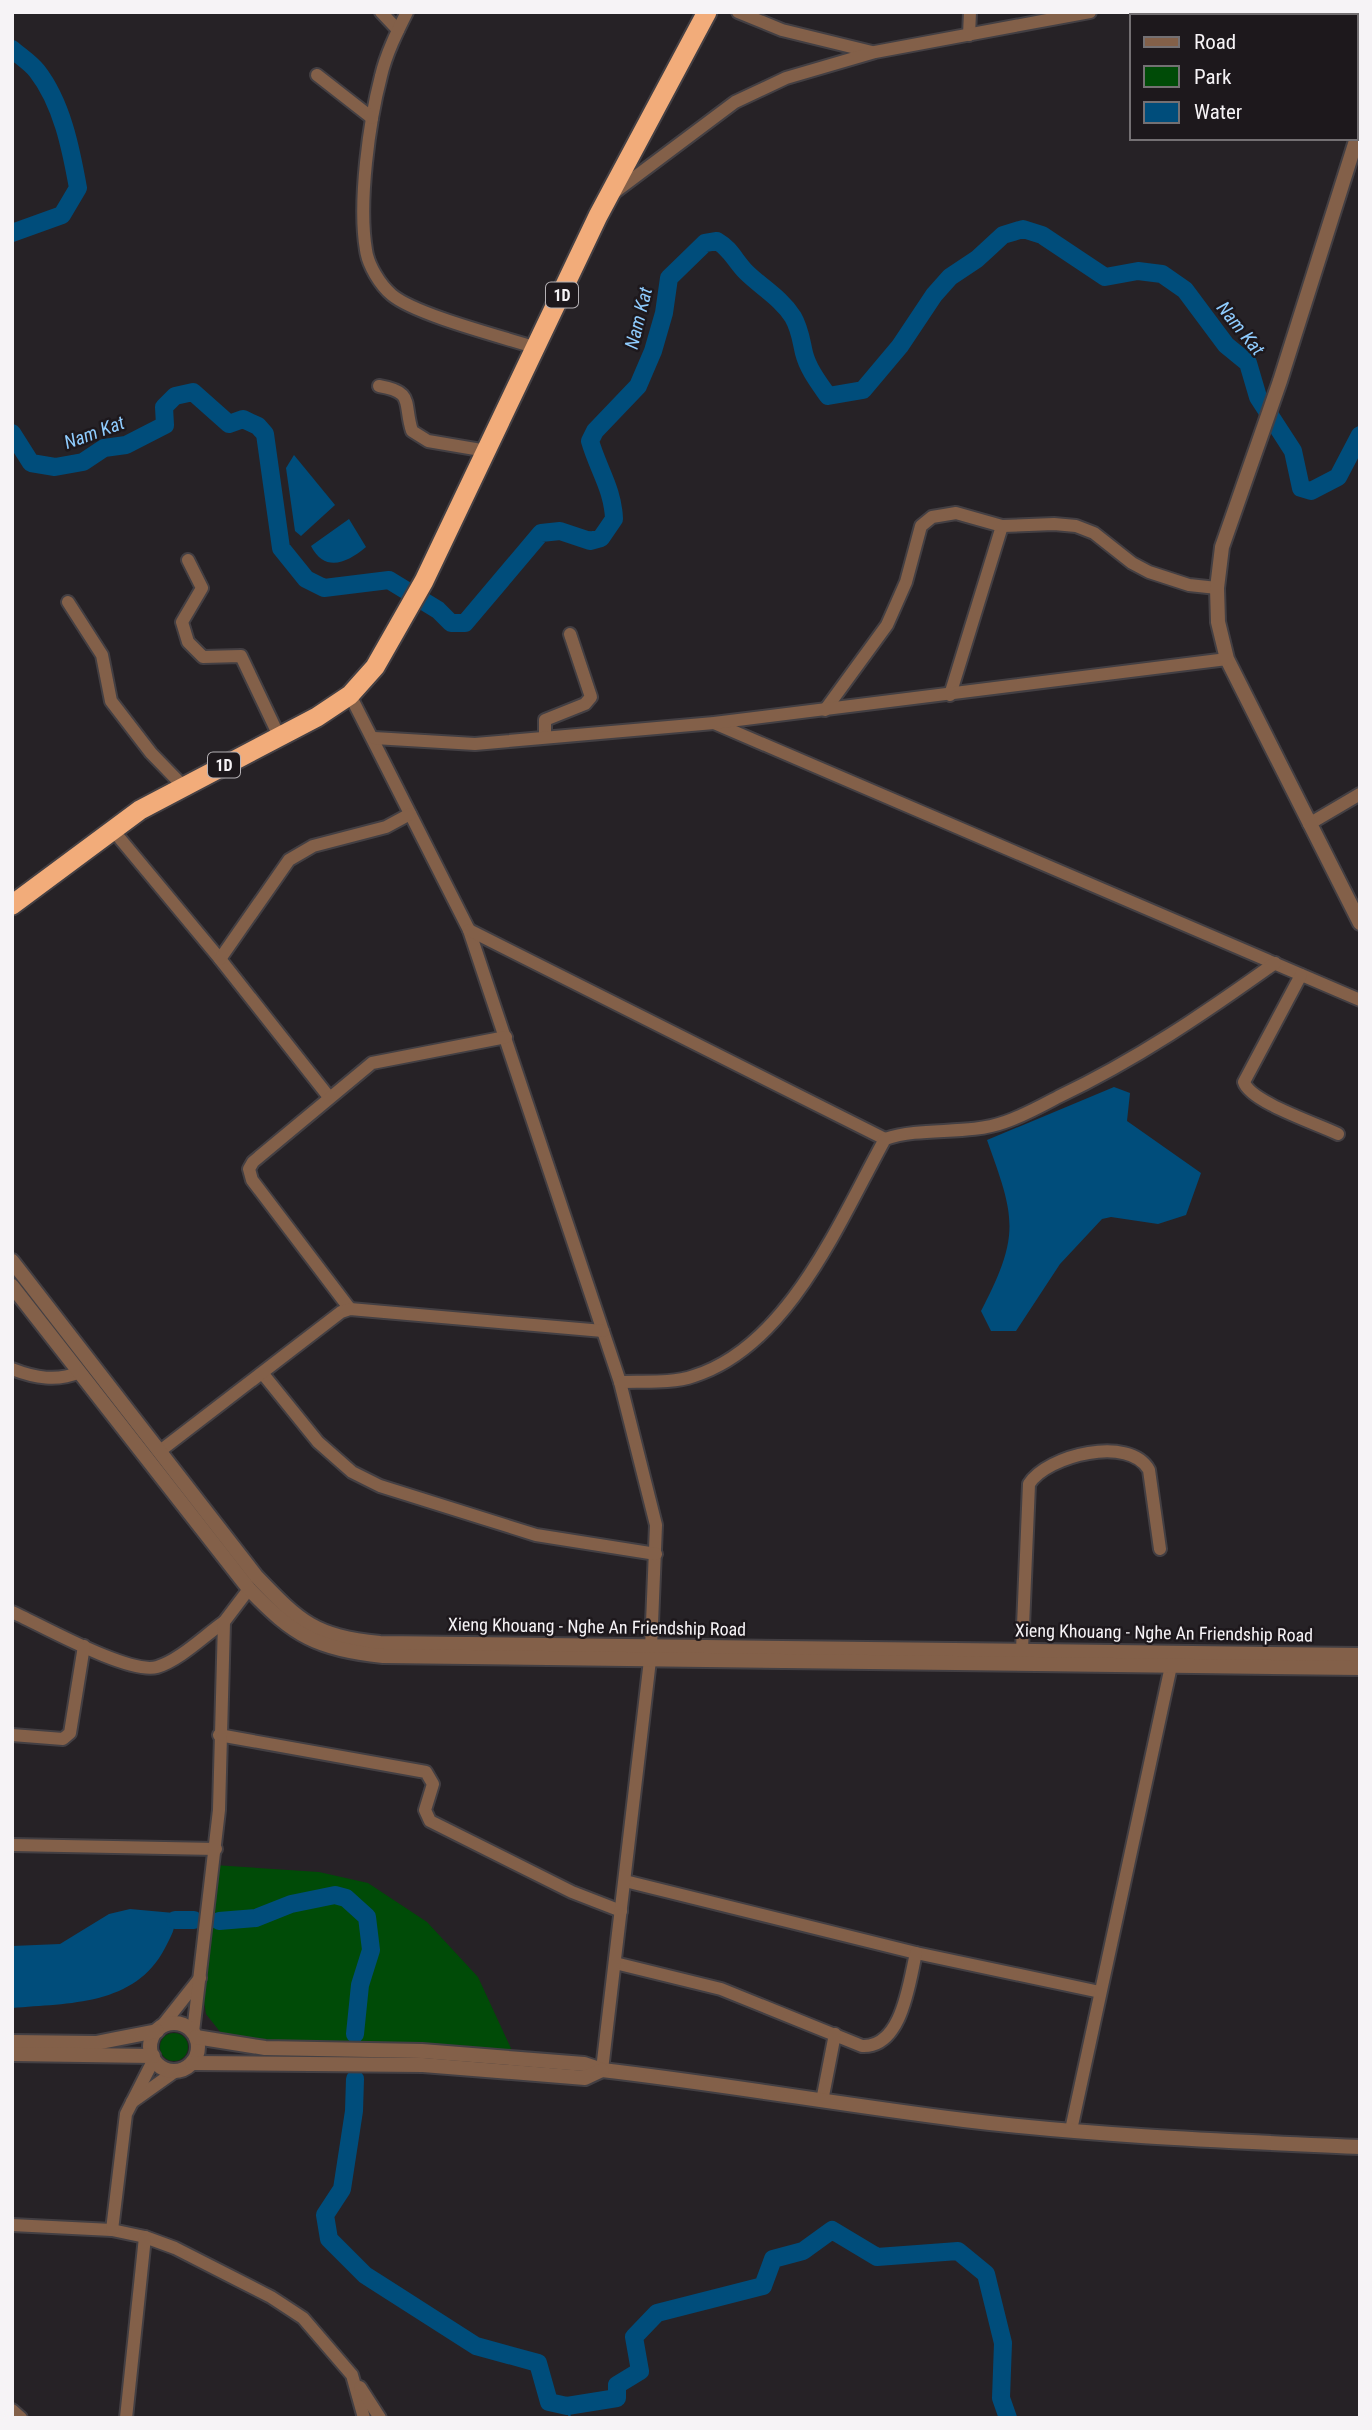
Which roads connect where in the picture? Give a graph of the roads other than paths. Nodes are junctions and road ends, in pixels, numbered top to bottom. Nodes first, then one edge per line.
1 (381, 12) edge
2 (407, 12) edge
3 (707, 12) edge
4 (738, 12) edge
5 (970, 12) edge
6 (1090, 12) edge
7 (398, 30) junction
8 (968, 35) junction
9 (875, 52) junction
10 (317, 75) dead end
11 (372, 118) junction
12 (1356, 140) edge
13 (609, 196) junction
14 (537, 348) junction
15 (379, 386) dead end
16 (487, 450) junction
17 (1002, 526) junction
18 (188, 560) dead end
19 (1217, 588) junction
20 (68, 602) dead end
21 (570, 634) dead end
22 (1227, 659) junction
23 (350, 695) junction
24 (950, 695) junction
25 (825, 709) junction
26 (714, 723) junction
27 (279, 736) junction
28 (545, 737) junction
29 (373, 738) junction
30 (183, 786) junction
31 (1360, 794) edge
32 (410, 814) junction
33 (1309, 824) junction
34 (112, 829) junction
35 (1354, 896) edge
36 (12, 905) edge
37 (1360, 923) edge
38 (468, 930) junction
39 (220, 959) junction
40 (1275, 963) junction
41 (1301, 975) junction
42 (1360, 1000) edge
43 (506, 1037) junction
44 (329, 1097) junction
45 (1338, 1134) dead end
46 (885, 1139) junction
47 (12, 1261) edge
48 (12, 1286) edge
49 (350, 1309) junction
50 (603, 1331) junction
51 (12, 1369) edge
52 (80, 1372) junction
53 (263, 1374) junction
54 (620, 1382) junction
55 (155, 1455) junction
56 (1160, 1549) dead end
57 (656, 1554) junction
58 (249, 1589) junction
59 (12, 1612) edge
60 (224, 1622) junction
61 (84, 1646) junction
62 (1022, 1650) junction
63 (651, 1654) junction
64 (1360, 1655) edge
65 (1171, 1659) junction
66 (1360, 1668) edge
67 (12, 1735) edge
68 (219, 1735) junction
69 (12, 1846) edge
70 (216, 1849) junction
71 (625, 1881) junction
72 (621, 1911) junction
73 (916, 1953) junction
74 (615, 1962) junction
75 (200, 1977) junction
76 (1100, 1992) junction
77 (159, 2029) junction
78 (835, 2034) junction
79 (195, 2035) junction
80 (12, 2042) edge
81 (12, 2054) edge
82 (153, 2057) junction
83 (192, 2063) junction
84 (177, 2070) junction
85 (603, 2070) junction
86 (822, 2101) junction
87 (129, 2104) junction
88 (1071, 2130) junction
89 (1360, 2147) edge
90 (12, 2225) edge
91 (112, 2230) junction
92 (145, 2237) junction
93 (352, 2375) junction
94 (12, 2410) edge
95 (21, 2418) edge
96 (126, 2418) edge
97 (363, 2418) edge
98 (380, 2418) edge

1 - 7 street
2 - 7 street
3 - 13 highway, 1D
4 - 9 street
5 - 8 street
6 - 8 street
7 - 11 street
8 - 9 street
9 - 13 street
10 - 11 street
11 - 14 street
12 - 19 street
13 - 14 highway, 1D
14 - 16 highway, 1D
15 - 16 street
16 - 23 highway, 1D
17 - 19 street
17 - 24 street
17 - 25 street
18 - 27 street
19 - 22 street
20 - 30 street
21 - 28 street
22 - 24 street
22 - 33 street
23 - 27 highway, 1D
23 - 29 street
24 - 25 street
25 - 26 street
26 - 28 street
26 - 40 street
27 - 30 highway, 1D
28 - 29 street
29 - 32 street
30 - 34 highway, 1D
31 - 33 street
32 - 38 street
32 - 39 street
33 - 35 street
34 - 36 highway, 1D
34 - 39 street
35 - 37 street
38 - 43 street
38 - 46 street
39 - 44 street
40 - 41 street
40 - 46 street
41 - 42 street
41 - 45 street
43 - 44 street
43 - 50 street
44 - 49 street
46 - 54 street
47 - 55 street, Xieng Khouang - Nghe An Friendship Road
48 - 52 street, Xieng Khouang - Nghe An Friendship Road
49 - 50 street
49 - 53 street
50 - 54 street
51 - 52 street
52 - 55 street, Xieng Khouang - Nghe An Friendship Road
53 - 55 street
53 - 57 street
54 - 57 street
55 - 58 street, Xieng Khouang - Nghe An Friendship Road
55 - 63 street, Xieng Khouang - Nghe An Friendship Road
56 - 62 street
57 - 63 street
58 - 60 street
58 - 63 street, Xieng Khouang - Nghe An Friendship Road
59 - 61 street
60 - 61 street
60 - 68 street
61 - 67 street
62 - 63 street, Xieng Khouang - Nghe An Friendship Road
62 - 65 street, Xieng Khouang - Nghe An Friendship Road
63 - 65 street, Xieng Khouang - Nghe An Friendship Road
63 - 71 street
64 - 65 street, Xieng Khouang - Nghe An Friendship Road
65 - 66 street, Xieng Khouang - Nghe An Friendship Road
65 - 76 street
68 - 70 street
68 - 72 street
69 - 70 street
70 - 75 street
71 - 72 street
71 - 73 street
72 - 74 street
73 - 76 street
73 - 78 street
74 - 78 street
74 - 85 street
75 - 77 street
75 - 79 street
76 - 88 street
77 - 79 street
77 - 80 street
77 - 82 street
78 - 86 street
79 - 83 street
79 - 85 street
81 - 82 street
82 - 84 street
82 - 87 street
83 - 84 street
83 - 85 street
84 - 87 street
85 - 86 street
86 - 88 street
87 - 91 street
88 - 89 street
90 - 91 street
91 - 92 street
92 - 93 street
92 - 96 street
93 - 97 street
93 - 98 street
94 - 95 street

